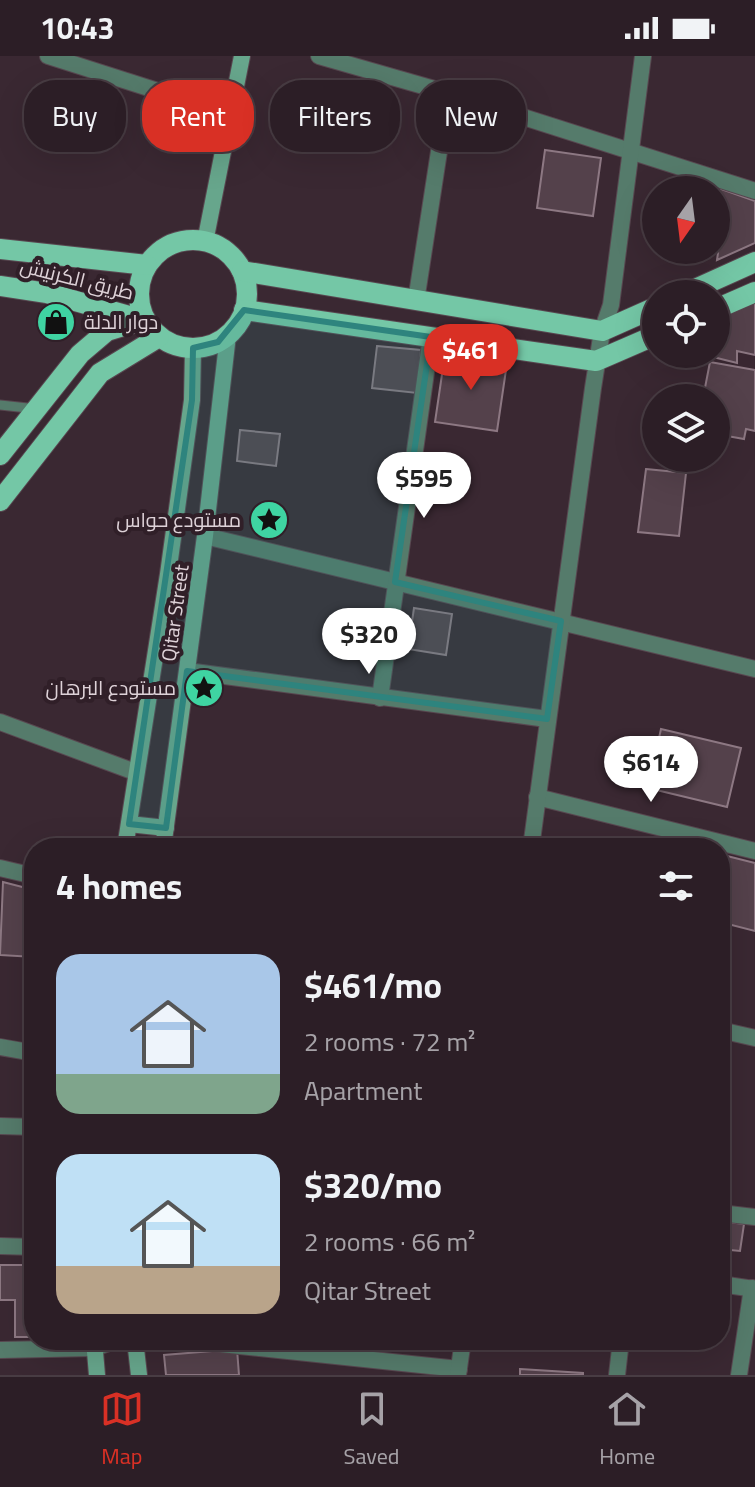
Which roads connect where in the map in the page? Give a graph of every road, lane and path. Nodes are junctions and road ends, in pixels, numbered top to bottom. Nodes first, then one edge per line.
1 (48, 56) edge
2 (242, 56) edge
3 (319, 56) edge
4 (643, 56) edge
5 (237, 80) edge
6 (416, 84) edge
7 (142, 86) edge
8 (526, 118) edge
9 (632, 151) junction
10 (223, 152) edge
11 (439, 152) edge
12 (755, 191) edge
13 (205, 242) junction
14 (0, 249) edge
15 (755, 262) edge
16 (147, 265) junction
17 (242, 271) junction
18 (715, 280) edge
19 (0, 286) edge
20 (755, 292) edge
21 (416, 301) junction
22 (730, 303) edge
23 (244, 310) junction
24 (642, 313) edge
25 (143, 320) junction
26 (602, 331) junction
27 (228, 335) junction
28 (159, 337) junction
29 (431, 337) junction
30 (642, 341) edge
31 (193, 348) junction
32 (596, 361) junction
33 (0, 405) edge
34 (37, 409) junction
35 (0, 455) edge
36 (0, 501) edge
37 (205, 536) junction
38 (395, 582) junction
39 (561, 621) junction
40 (755, 669) edge
41 (187, 671) junction
42 (380, 698) junction
43 (547, 719) junction
44 (0, 722) edge
45 (135, 772) junction
46 (537, 797) junction
47 (129, 824) junction
48 (166, 828) junction
49 (127, 838) edge
50 (164, 838) edge
51 (532, 838) edge
52 (703, 838) edge
53 (730, 845) edge
54 (755, 851) edge
55 (0, 868) edge
56 (24, 874) edge
57 (730, 1032) edge
58 (755, 1038) edge
59 (0, 1047) edge
60 (24, 1051) edge
61 (0, 1126) edge
62 (24, 1127) edge
63 (730, 1214) edge
64 (755, 1217) edge
65 (0, 1246) edge
66 (24, 1247) edge
67 (730, 1285) edge
68 (754, 1288) edge
69 (24, 1348) edge
70 (0, 1350) edge
71 (95, 1350) edge
72 (136, 1350) edge
73 (268, 1350) edge
74 (461, 1350) edge
75 (620, 1350) edge
76 (458, 1372) edge
77 (97, 1375) edge
78 (139, 1375) edge
79 (617, 1375) edge
80 (739, 1375) edge

1 - 7 street
2 - 5 main road
3 - 6 street
4 - 9 street
8 - 9 street
9 - 12 street
9 - 26 street
10 - 13 main road
11 - 21 street
13 - 16 main road
13 - 17 main road
14 - 16 main road, طريق الكرنيش
15 - 18 main road
16 - 25 main road
17 - 21 main road
17 - 23 main road
19 - 25 main road, طريق الكرنيش
20 - 22 main road
21 - 26 main road
23 - 27 main road
23 - 29 main road
24 - 26 main road
25 - 28 main road
25 - 34 main road
26 - 32 street
27 - 31 main road
27 - 37 main road, Qitar Street
28 - 31 main road
28 - 36 main road
29 - 32 main road
29 - 38 street
30 - 32 main road
31 - 45 main road, Qitar Street
32 - 39 street
33 - 34 lane
34 - 35 main road
37 - 38 street
37 - 41 main road, Qitar Street
38 - 39 street
38 - 42 street
39 - 40 street
39 - 43 street
41 - 42 street
41 - 48 main road, Qitar Street
42 - 43 street
43 - 46 street
44 - 45 street
45 - 47 main road, Qitar Street
46 - 51 street
46 - 52 street
47 - 48 main road
47 - 49 main road, Qitar Street
48 - 50 main road, Qitar Street
53 - 54 street
55 - 56 street
57 - 58 street
59 - 60 street
61 - 62 street
63 - 64 street
65 - 66 street
67 - 68 street
68 - 80 street
69 - 70 street
71 - 77 main road
72 - 78 main road
73 - 76 street
74 - 76 street
75 - 79 street

